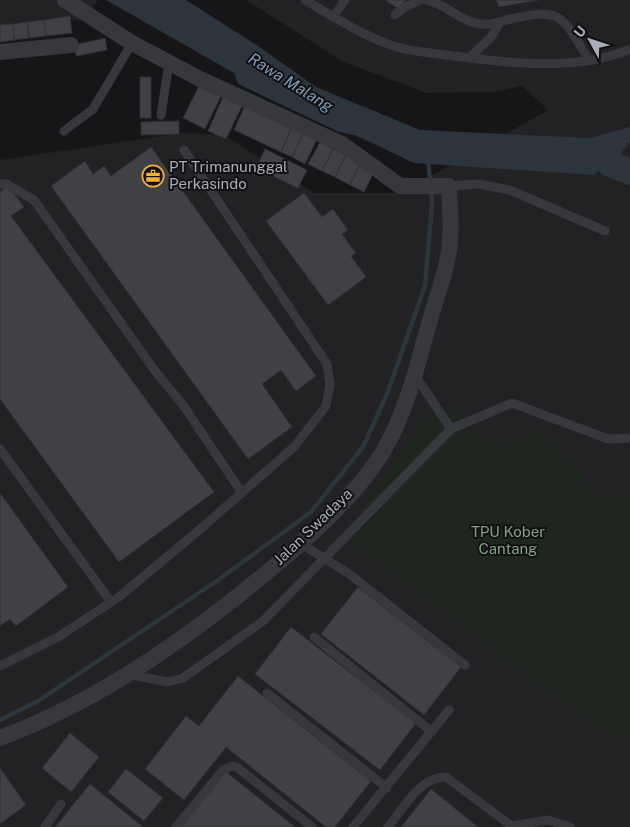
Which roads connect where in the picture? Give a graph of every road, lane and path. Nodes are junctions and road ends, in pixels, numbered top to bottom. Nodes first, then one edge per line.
1 (65, 0) edge
2 (305, 0) edge
3 (345, 0) edge
4 (421, 0) edge
5 (427, 0) edge
6 (395, 15) dead end
7 (333, 17) junction
8 (500, 22) junction
9 (132, 43) junction
10 (71, 45) dead end
11 (630, 49) edge
12 (0, 52) edge
13 (470, 58) junction
14 (589, 60) junction
15 (169, 62) junction
16 (161, 115) dead end
17 (64, 131) dead end
18 (184, 150) dead end
19 (0, 184) edge
20 (445, 186) junction
21 (605, 231) dead end
22 (414, 374) junction
23 (451, 429) junction
24 (630, 438) edge
25 (0, 449) edge
26 (242, 493) junction
27 (301, 544) junction
28 (326, 559) junction
29 (111, 602) junction
30 (314, 638) dead end
31 (464, 665) dead end
32 (0, 666) edge
33 (128, 674) junction
34 (267, 692) dead end
35 (449, 710) dead end
36 (432, 732) junction
37 (0, 738) edge
38 (387, 788) junction
39 (61, 804) dead end
40 (45, 827) edge
41 (176, 827) edge
42 (312, 827) edge
43 (353, 827) edge
44 (388, 827) edge
45 (512, 827) edge
46 (570, 827) edge

1 - 9 street
2 - 7 lane
3 - 7 lane
4 - 6 lane
5 - 8 lane
7 - 13 lane
8 - 13 lane
8 - 14 lane
9 - 15 street
9 - 17 lane
10 - 12 street
11 - 14 lane
13 - 14 lane
15 - 16 lane
15 - 20 street
18 - 26 lane
19 - 26 lane
20 - 21 lane
20 - 22 street, Jalan Swadaya
22 - 23 lane
22 - 27 street, Jalan Swadaya
23 - 24 lane
23 - 28 lane
25 - 29 lane
26 - 29 lane
27 - 28 lane
27 - 33 street, Jalan Swadaya
28 - 31 lane
28 - 33 lane
29 - 32 lane
30 - 36 lane
33 - 37 street, Jalan Swadaya
34 - 38 lane
35 - 36 lane
36 - 38 lane
38 - 43 lane
39 - 40 lane
41 - 42 lane
44 - 45 lane
45 - 46 lane

